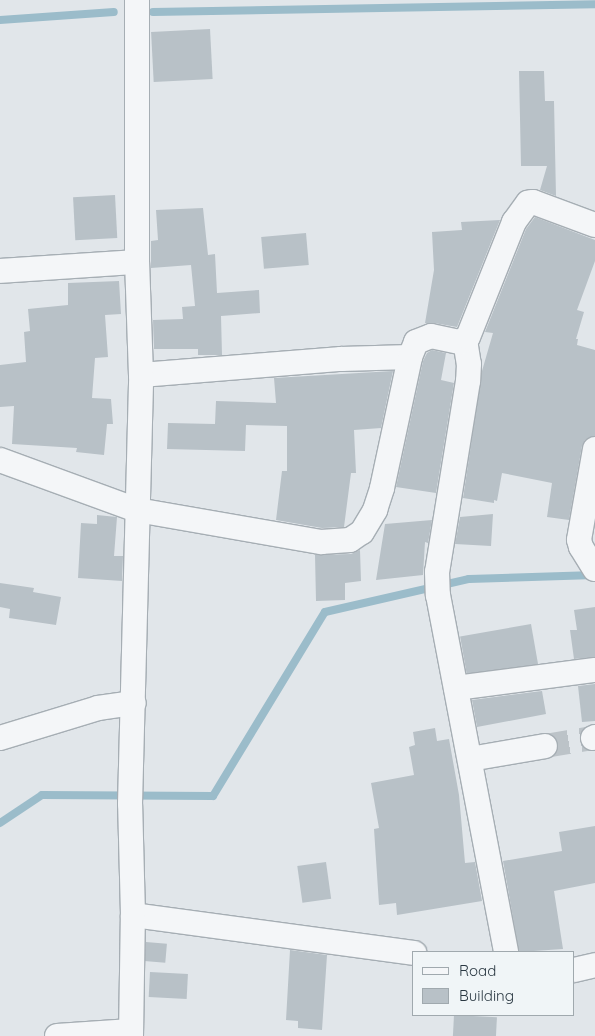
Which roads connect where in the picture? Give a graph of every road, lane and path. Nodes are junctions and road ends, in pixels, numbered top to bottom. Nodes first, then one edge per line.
1 (137, 0) edge
2 (595, 225) edge
3 (137, 262) junction
4 (0, 270) edge
5 (465, 340) junction
6 (410, 357) junction
7 (141, 375) junction
8 (595, 449) edge
9 (0, 460) edge
10 (137, 510) junction
11 (595, 569) edge
12 (595, 670) edge
13 (456, 688) junction
14 (134, 703) junction
15 (0, 738) edge
16 (545, 746) tunnel mouth
17 (470, 759) junction
18 (134, 914) junction
19 (506, 951) edge
20 (412, 953) edge
21 (595, 966) edge
22 (575, 970) edge
23 (131, 1034) edge
24 (57, 1036) edge

1 - 3 street
2 - 5 street
3 - 4 street
3 - 7 street
5 - 6 street
5 - 13 street
6 - 7 street
6 - 10 street
7 - 10 street
8 - 11 street
9 - 10 street
10 - 14 street
12 - 13 street
13 - 17 street
14 - 15 street
14 - 18 street
16 - 17 street
17 - 19 street
18 - 20 street
18 - 23 street
21 - 22 street
23 - 24 street

